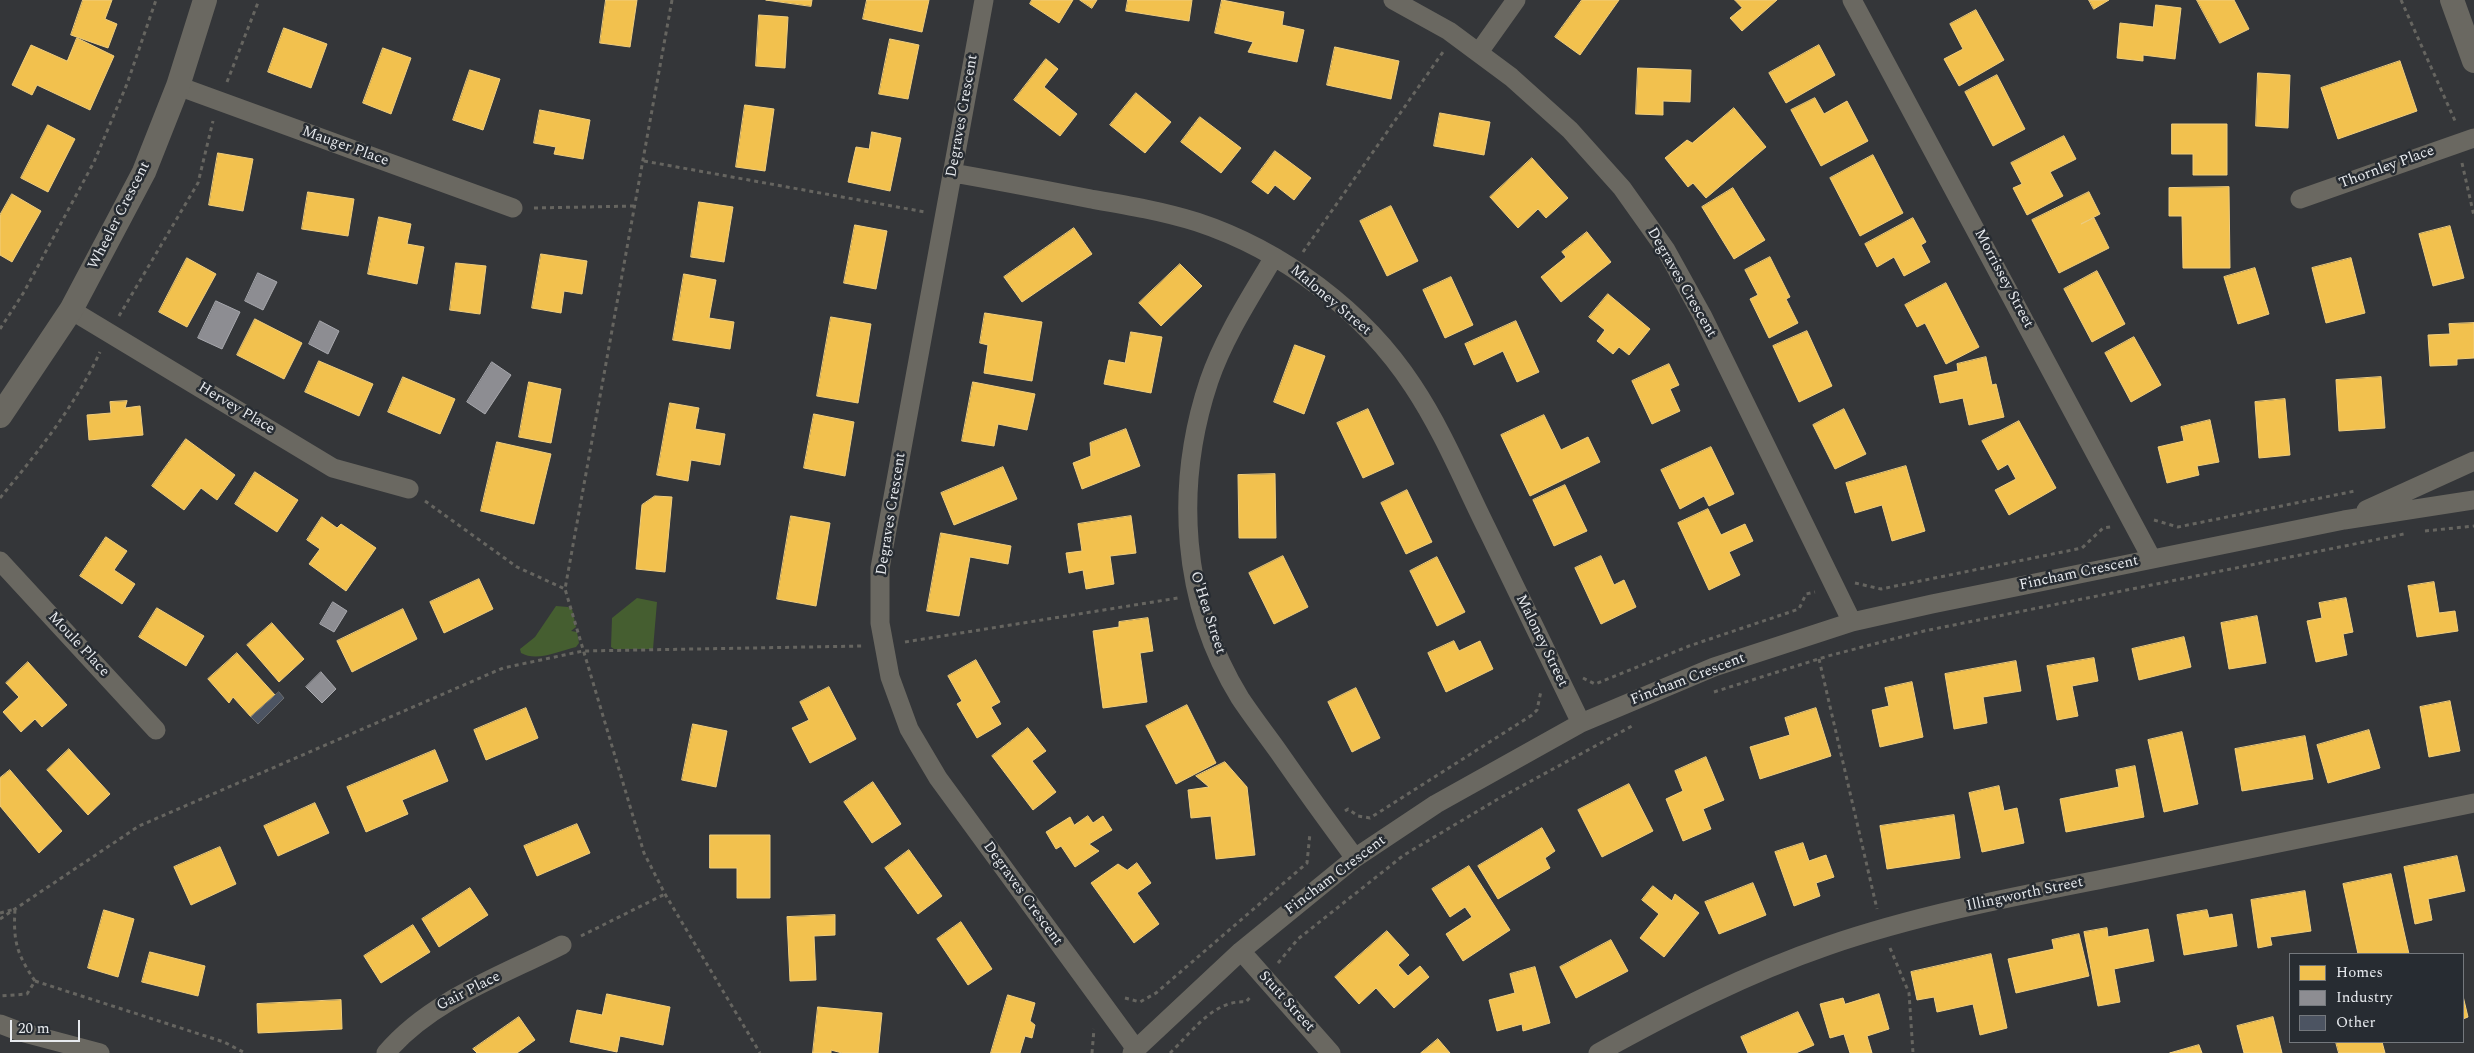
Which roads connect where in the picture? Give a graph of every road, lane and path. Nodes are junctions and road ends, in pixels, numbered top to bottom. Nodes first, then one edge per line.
1 (156, 0) edge
2 (205, 0) edge
3 (259, 0) edge
4 (672, 0) edge
5 (984, 0) edge
6 (1393, 0) edge
7 (1516, 0) edge
8 (1852, 0) edge
9 (2401, 0) edge
10 (2452, 0) edge
11 (1454, 35) junction
12 (1479, 52) junction
13 (2474, 61) edge
14 (178, 86) junction
15 (223, 92) dead end
16 (214, 116) dead end
17 (2467, 134) edge
18 (2460, 158) dead end
19 (644, 160) junction
20 (952, 173) junction
21 (2300, 199) dead end
22 (635, 206) junction
23 (513, 208) joint
24 (945, 216) junction
25 (2474, 216) edge
26 (1274, 257) junction
27 (1292, 268) junction
28 (71, 310) junction
29 (116, 321) dead end
30 (0, 329) edge
31 (102, 350) dead end
32 (0, 416) edge
33 (2474, 461) edge
34 (409, 489) joint
35 (2358, 491) dead end
36 (0, 498) edge
37 (2474, 500) edge
38 (2158, 520) dead end
39 (2344, 520) junction
40 (2474, 526) edge
41 (2103, 528) dead end
42 (2422, 531) dead end
43 (2414, 532) dead end
44 (2152, 559) junction
45 (0, 561) edge
46 (1858, 582) dead end
47 (565, 589) junction
48 (1198, 594) junction
49 (1806, 594) dead end
50 (1852, 622) junction
51 (884, 645) junction
52 (583, 651) junction
53 (1820, 660) junction
54 (1576, 675) dead end
55 (1542, 690) dead end
56 (1706, 696) dead end
57 (1581, 723) junction
58 (1633, 726) dead end
59 (156, 730) dead end
60 (2474, 803) edge
61 (1348, 809) dead end
62 (1310, 833) dead end
63 (1355, 858) junction
64 (665, 894) junction
65 (15, 909) junction
66 (0, 913) edge
67 (0, 919) edge
68 (1882, 929) junction
69 (562, 945) joint
70 (1240, 951) junction
71 (1265, 979) junction
72 (35, 981) junction
73 (0, 996) edge
74 (1126, 997) dead end
75 (1094, 1023) dead end
76 (0, 1024) edge
77 (1134, 1051) edge
78 (100, 1053) edge
79 (245, 1053) edge
80 (386, 1053) edge
81 (760, 1053) edge
82 (1092, 1053) edge
83 (1170, 1053) edge
84 (1332, 1053) edge
85 (1598, 1053) edge
86 (1914, 1053) edge

1 - 30 path
2 - 14 street, Wheeler Crescent
3 - 15 path
4 - 19 path
5 - 20 street, Degraves Crescent
6 - 11 street, Degraves Crescent
7 - 12 street
8 - 44 street, Morrissey Street
9 - 17 path
10 - 13 street
11 - 12 street, Degraves Crescent
11 - 27 path
12 - 50 street, Degraves Crescent
14 - 23 street, Mauger Place
14 - 28 street, Wheeler Crescent
16 - 29 path
17 - 21 street, Thornley Place
18 - 25 path
19 - 22 path
19 - 24 path
20 - 24 street, Degraves Crescent
20 - 26 street, Maloney Street
22 - 23 path
22 - 47 path
24 - 51 street, Degraves Crescent
26 - 27 street, Maloney Street
26 - 48 street, O'Hea Street
27 - 57 street, Maloney Street
28 - 32 street, Wheeler Crescent
28 - 34 street, Hervey Place
31 - 36 path
33 - 39 street, Fincham Crescent
34 - 47 path
35 - 38 path
37 - 39 street, Fincham Crescent
39 - 44 street, Fincham Crescent
40 - 42 path
41 - 46 path
43 - 53 path
44 - 50 street, Fincham Crescent
45 - 59 street, Moule Place
47 - 52 path
48 - 51 path
48 - 63 street, O'Hea Street
49 - 54 path
50 - 57 street, Fincham Crescent
51 - 52 path
51 - 77 street, Degraves Crescent
52 - 64 path
52 - 65 path
53 - 56 path
53 - 68 path
55 - 61 path
57 - 63 street, Fincham Crescent
58 - 71 path
60 - 68 street, Illingworth Street
62 - 74 path
63 - 70 street, Fincham Crescent
64 - 69 path
64 - 81 path
65 - 66 path
65 - 67 path
65 - 72 path
68 - 85 street, Illingworth Street
68 - 86 path
69 - 80 street, Gair Place
70 - 71 street, Stutt Street
70 - 77 street, Fincham Crescent
71 - 83 path
71 - 84 street, Stutt Street
72 - 73 path
72 - 79 path
75 - 82 path
76 - 78 street

